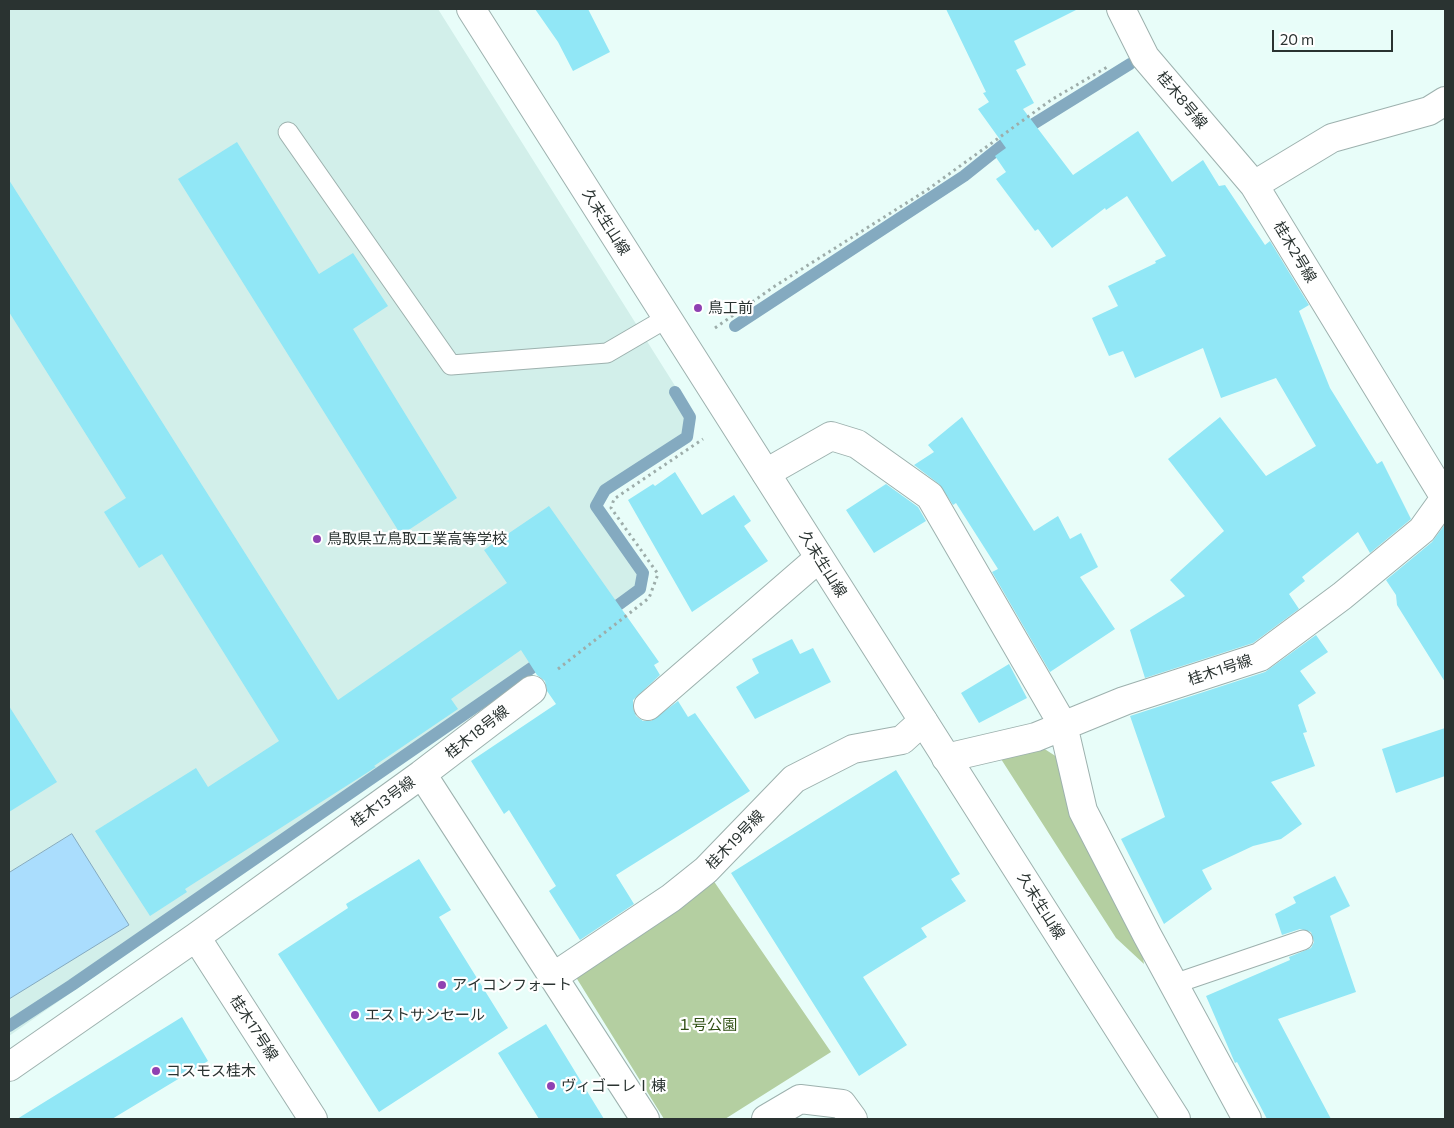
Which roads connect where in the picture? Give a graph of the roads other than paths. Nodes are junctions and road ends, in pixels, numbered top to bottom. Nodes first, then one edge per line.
1 (471, 9) edge
2 (1121, 9) edge
3 (1445, 101) edge
4 (288, 132) dead end
5 (1254, 185) junction
6 (667, 318) junction
7 (766, 473) junction
8 (1445, 498) edge
9 (819, 558) junction
10 (532, 690) road end
11 (648, 706) dead end
12 (923, 721) junction
13 (1063, 725) junction
14 (946, 758) junction
15 (422, 774) junction
16 (196, 937) junction
17 (1303, 940) dead end
18 (554, 977) junction
19 (1174, 984) junction
20 (9, 1067) edge
21 (313, 1119) edge
22 (645, 1119) edge
23 (766, 1119) edge
24 (852, 1119) edge
25 (1176, 1119) edge
26 (1247, 1119) edge

1 - 6 street, 久末生山線
2 - 5 street, 桂木8号線
3 - 5 street
4 - 6 lane
5 - 8 street, 桂木2号線
6 - 7 street, 久末生山線
7 - 9 street, 久末生山線
7 - 13 street
8 - 13 street, 桂木1号線
9 - 11 street
9 - 12 street, 久末生山線
10 - 15 street, 桂木18号線
12 - 14 street, 久末生山線
12 - 18 street, 桂木19号線
13 - 14 street, 桂木1号線
13 - 19 street
14 - 25 street, 久末生山線
15 - 16 street, 桂木13号線
15 - 18 street, 桂木13号線
16 - 20 street, 桂木13号線
16 - 21 street, 桂木17号線
17 - 19 lane
18 - 22 street, 桂木13号線
19 - 26 street
23 - 24 street

